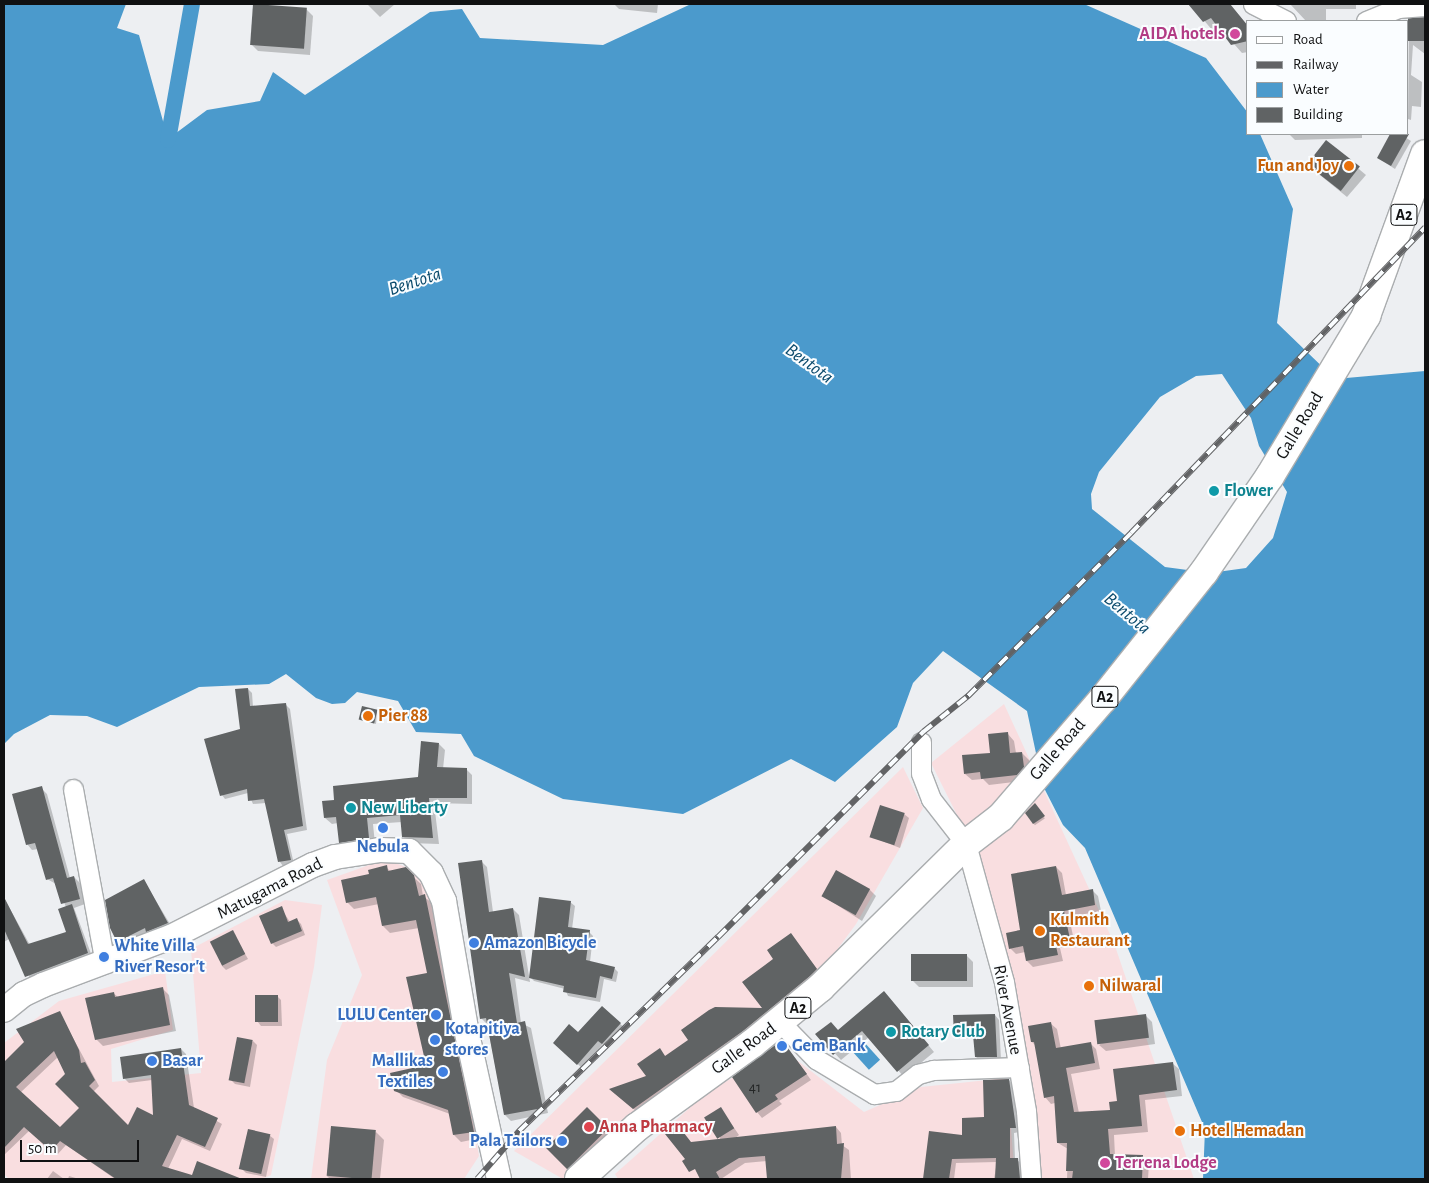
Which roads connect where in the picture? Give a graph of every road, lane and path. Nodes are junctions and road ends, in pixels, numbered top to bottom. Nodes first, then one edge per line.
1 (1253, 4) edge
2 (1425, 6) edge
3 (1284, 20) edge
4 (1368, 20) edge
5 (1425, 154) edge
6 (921, 742) dead end
7 (73, 788) dead end
8 (966, 844) junction
9 (105, 963) junction
10 (4, 1010) edge
11 (780, 1022) junction
12 (1019, 1067) junction
13 (498, 1170) edge
14 (515, 1179) edge
15 (579, 1179) edge
16 (1031, 1179) edge

1 - 3 street
2 - 4 street
5 - 8 highway, Galle Road / A2
6 - 8 street
7 - 9 street
8 - 11 highway, Galle Road / A2
8 - 12 street, River Avenue
9 - 10 main road, Matugama Road
9 - 13 main road, Matugama Road
11 - 12 street
11 - 15 highway, Galle Road / A2
12 - 16 street, River Avenue
13 - 14 main road, Matugama Road

